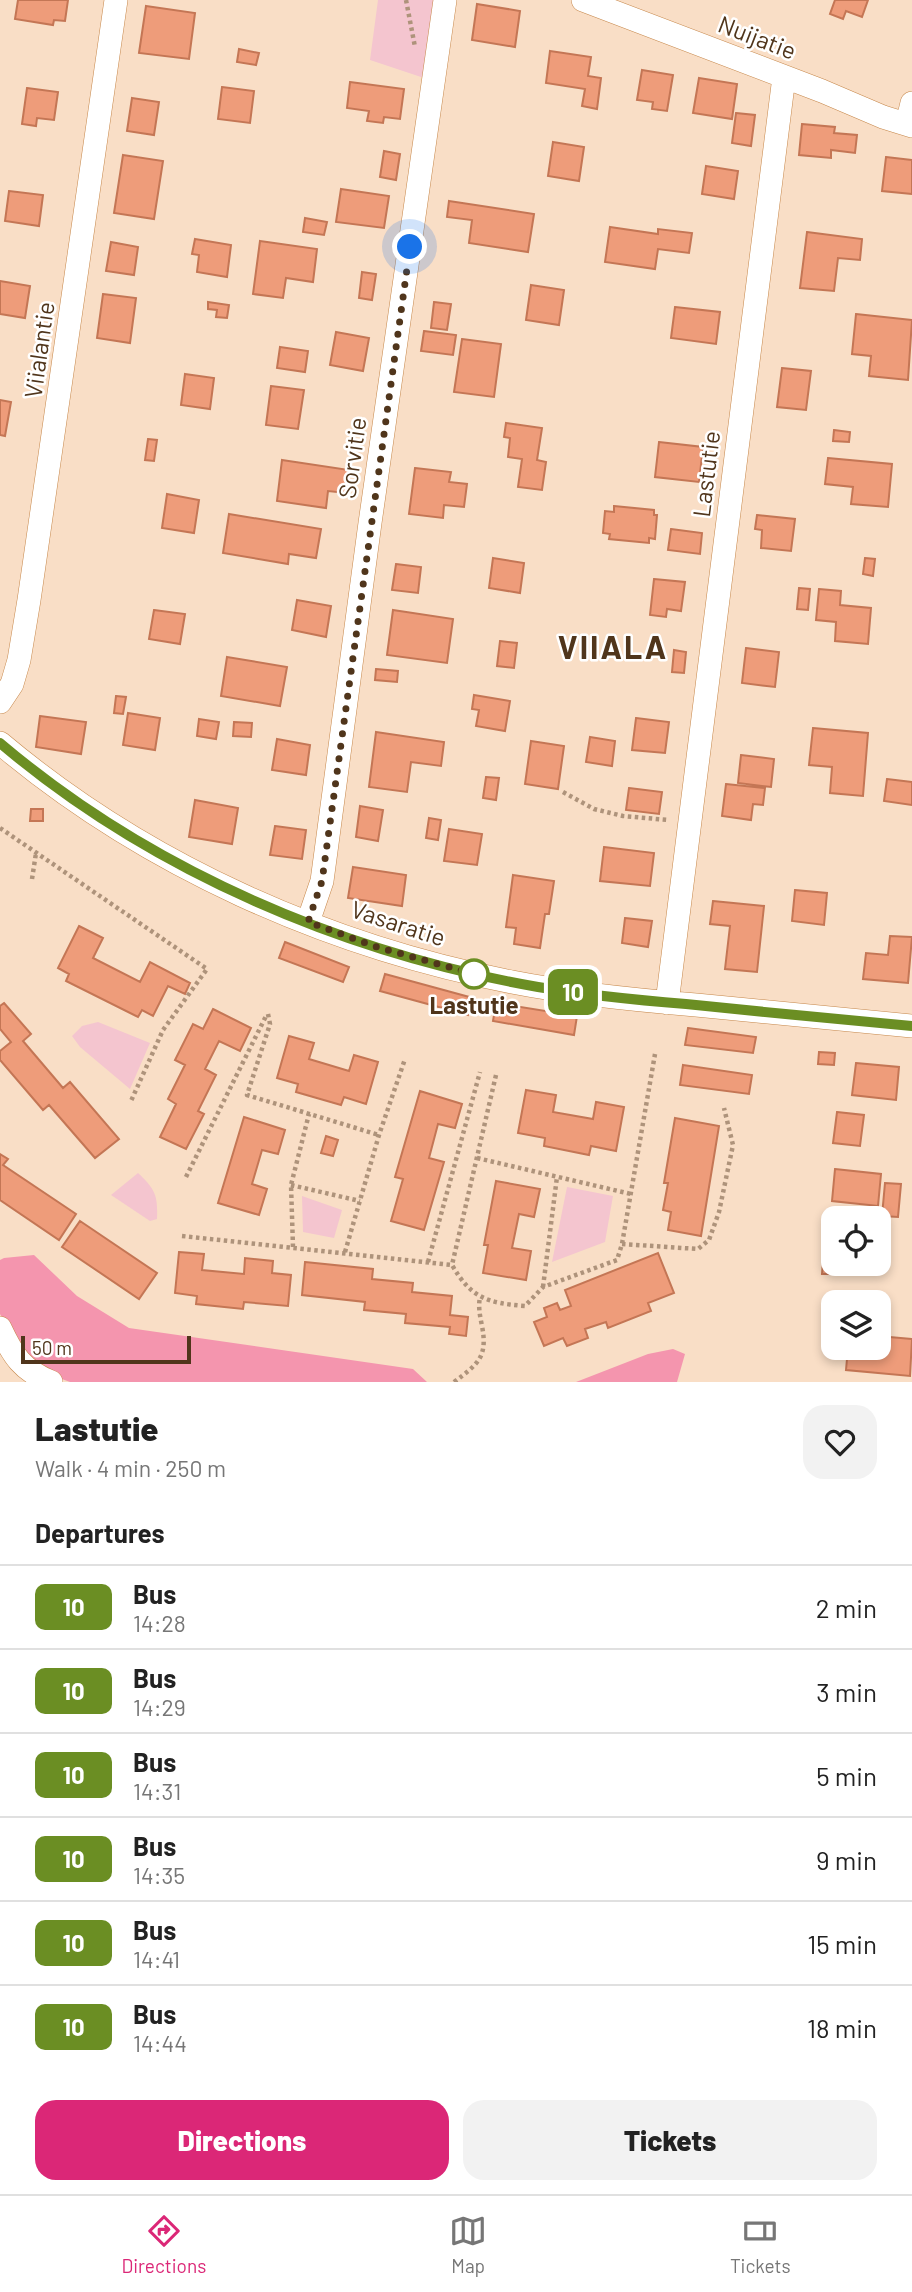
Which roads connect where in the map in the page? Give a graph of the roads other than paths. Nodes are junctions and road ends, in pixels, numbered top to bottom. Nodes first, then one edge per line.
1 (116, 0) edge
2 (445, 0) edge
3 (583, 0) edge
4 (784, 77) junction
5 (910, 118) edge
6 (0, 702) edge
7 (3, 753) edge
8 (308, 922) junction
9 (667, 1003) junction
10 (912, 1026) edge
11 (0, 1328) edge
12 (51, 1382) edge

1 - 6 street, Viialantie
2 - 8 street, Sorvitie
3 - 4 street, Nuijatie
4 - 5 street, Nuijatie
4 - 9 street, Lastutie
7 - 8 street, Vasaratie
8 - 9 street, Vasaratie
9 - 10 street, Vasaratie
11 - 12 street

